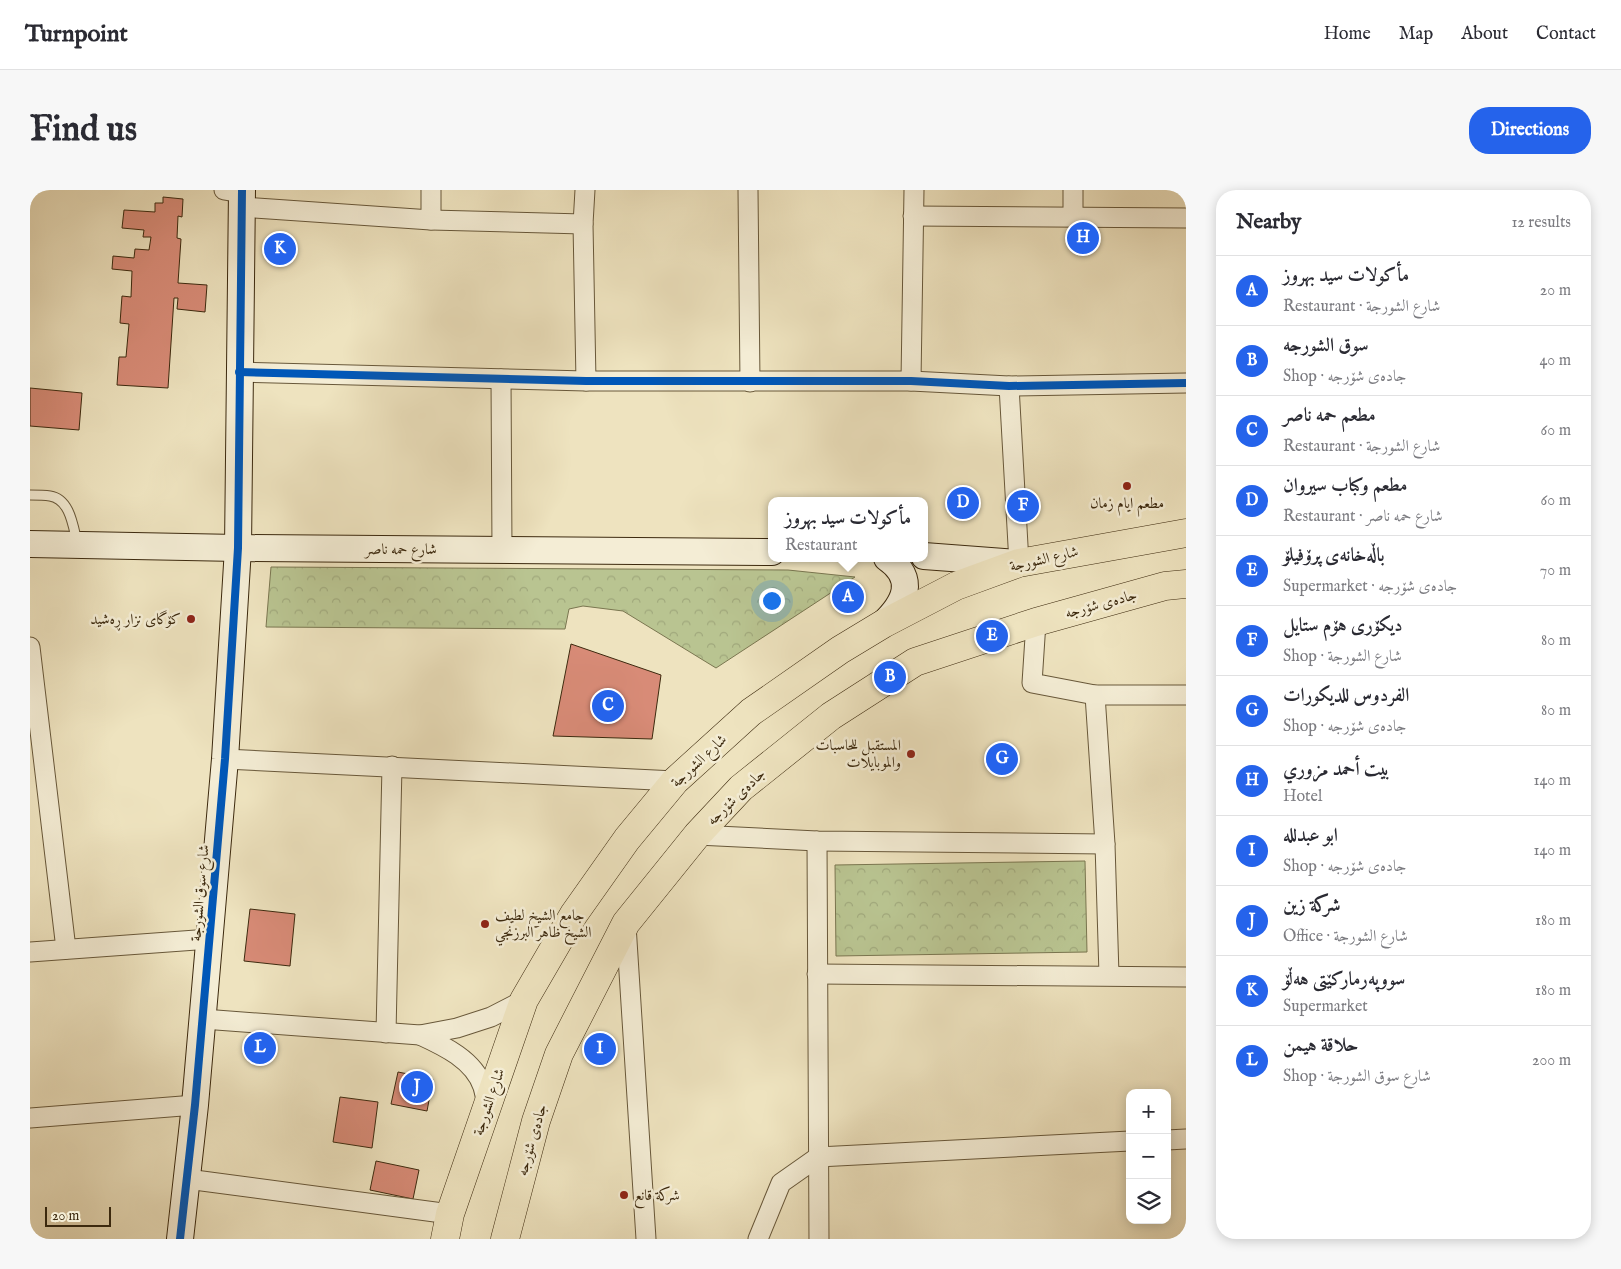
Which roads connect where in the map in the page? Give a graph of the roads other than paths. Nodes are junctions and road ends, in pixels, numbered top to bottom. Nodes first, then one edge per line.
1 (431, 190) edge
2 (585, 190) edge
3 (748, 190) edge
4 (914, 190) edge
5 (1073, 190) edge
6 (237, 195) edge
7 (913, 216) junction
8 (1073, 218) junction
9 (1186, 218) edge
10 (431, 220) junction
11 (583, 224) junction
12 (239, 372) junction
13 (501, 379) junction
14 (586, 381) junction
15 (911, 381) junction
16 (750, 382) junction
17 (1186, 382) edge
18 (1009, 386) junction
19 (30, 495) edge
20 (1186, 532) edge
21 (30, 544) edge
22 (77, 544) junction
23 (238, 548) junction
24 (502, 550) junction
25 (768, 552) edge
26 (928, 556) edge
27 (891, 562) edge
28 (1019, 563) junction
29 (1186, 584) edge
30 (1036, 622) junction
31 (883, 624) junction
32 (30, 646) edge
33 (1095, 695) junction
34 (1186, 695) edge
35 (225, 760) junction
36 (392, 766) junction
37 (675, 781) junction
38 (696, 836) junction
39 (817, 841) junction
40 (1104, 844) junction
41 (626, 924) junction
42 (210, 938) junction
43 (66, 949) junction
44 (30, 952) edge
45 (817, 974) junction
46 (1109, 975) junction
47 (1186, 977) edge
48 (524, 1000) junction
49 (203, 1019) junction
50 (386, 1033) junction
51 (420, 1035) junction
52 (196, 1105) junction
53 (487, 1108) junction
54 (30, 1118) edge
55 (1186, 1139) edge
56 (1171, 1140) edge
57 (1126, 1142) edge
58 (818, 1157) junction
59 (187, 1179) junction
60 (448, 1226) edge
61 (180, 1239) edge
62 (505, 1239) edge
63 (646, 1239) edge
64 (758, 1239) edge
65 (819, 1239) edge

1 - 10 street
2 - 11 street
3 - 16 street
4 - 7 street
5 - 8 street
6 - 10 street
6 - 12 street, شارع سوق الشورجة
7 - 8 street
7 - 15 street
8 - 9 street
10 - 11 street
11 - 14 street
12 - 13 street
12 - 23 street, شارع سوق الشورجة
13 - 14 street
13 - 24 street
14 - 16 street
15 - 16 street
15 - 18 street
17 - 18 street
18 - 28 street
19 - 22 lane
20 - 28 main road, شارع الشورجة
21 - 22 street, شارع حمه ناصر
22 - 23 street, شارع حمه ناصر
23 - 24 street, شارع حمه ناصر
23 - 35 street, شارع سوق الشورجة
24 - 25 street, شارع حمه ناصر
26 - 28 street
27 - 31 street
28 - 31 main road, شارع الشورجة
29 - 30 main road, جادەی شۆرجە
30 - 33 street
30 - 38 main road, جادەی شۆرجە
31 - 37 main road, شارع الشورجة
32 - 43 street
33 - 34 street
33 - 40 street
35 - 36 street
35 - 42 street, شارع سوق الشورجة
36 - 37 street
36 - 50 street
37 - 48 main road, شارع الشورجة
38 - 39 street
38 - 41 main road, جادەی شۆرجە
39 - 40 street
39 - 45 street
40 - 46 street
41 - 62 main road, جادەی شۆرجە
41 - 63 street
42 - 43 street
42 - 49 street, شارع سوق الشورجة
43 - 44 street
45 - 46 street
45 - 58 street
46 - 47 street
48 - 51 street
48 - 53 main road, شارع الشورجة
49 - 50 street
49 - 52 street, شارع سوق الشورجة
50 - 51 street
51 - 53 street
52 - 54 street
52 - 59 street, شارع سوق الشورجة
53 - 60 main road, شارع الشورجة
55 - 56 street
57 - 58 street
58 - 64 street
58 - 65 street
59 - 60 street
59 - 61 street, شارع سوق الشورجة

